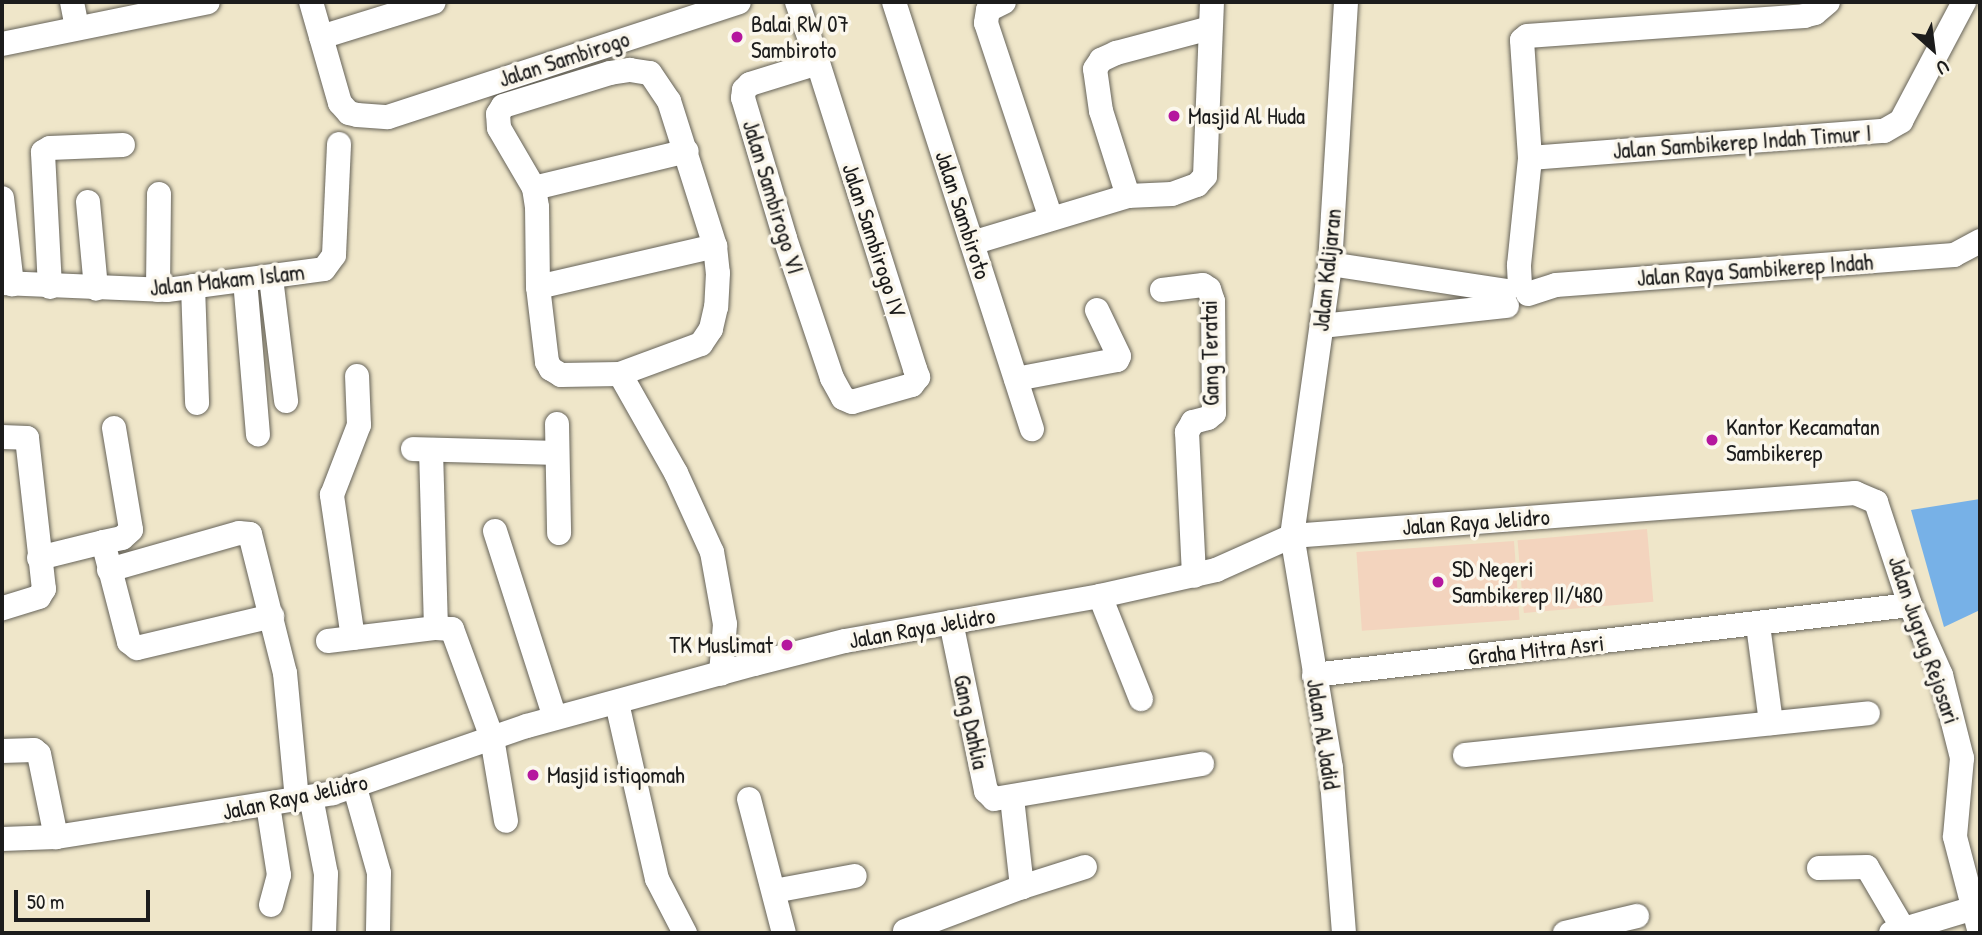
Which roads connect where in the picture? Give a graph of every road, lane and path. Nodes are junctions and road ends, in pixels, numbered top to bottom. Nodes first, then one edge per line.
1 (72, 2) edge
2 (208, 2) edge
3 (311, 2) edge
4 (434, 2) edge
5 (797, 2) edge
6 (894, 2) edge
7 (1004, 2) edge
8 (1212, 2) edge
9 (1346, 2) edge
10 (1828, 2) edge
11 (1964, 2) edge
12 (732, 3) edge
13 (77, 28) junction
14 (1210, 28) junction
15 (321, 37) junction
16 (2, 44) edge
17 (818, 63) junction
18 (339, 144) dead end
19 (123, 145) dead end
20 (687, 150) junction
21 (1530, 158) junction
22 (534, 188) junction
23 (159, 194) dead end
24 (1128, 196) junction
25 (2, 198) edge
26 (89, 202) dead end
27 (1051, 218) junction
28 (1980, 241) edge
29 (972, 243) junction
30 (715, 246) junction
31 (1330, 264) junction
32 (271, 278) junction
33 (245, 280) junction
34 (7, 284) edge
35 (193, 286) junction
36 (50, 287) junction
37 (538, 287) junction
38 (96, 289) junction
39 (1162, 289) dead end
40 (158, 290) junction
41 (1515, 294) junction
42 (1097, 310) dead end
43 (1322, 327) junction
44 (620, 374) junction
45 (357, 376) dead end
46 (832, 378) joint
47 (1016, 379) junction
48 (286, 401) dead end
49 (197, 402) dead end
50 (557, 424) dead end
51 (114, 428) dead end
52 (1032, 429) dead end
53 (258, 433) dead end
54 (2, 437) edge
55 (556, 453) junction
56 (1855, 493) joint
57 (495, 531) dead end
58 (559, 533) dead end
59 (1292, 536) junction
60 (103, 542) junction
61 (39, 558) junction
62 (109, 570) junction
63 (1194, 576) junction
64 (1100, 596) junction
65 (1910, 605) junction
66 (2, 608) edge
67 (272, 616) junction
68 (951, 622) junction
69 (1758, 625) junction
70 (436, 628) junction
71 (353, 638) junction
72 (328, 641) dead end
73 (720, 674) junction
74 (1314, 675) junction
75 (1141, 699) dead end
76 (617, 703) junction
77 (1868, 713) dead end
78 (555, 719) junction
79 (1771, 723) junction
80 (492, 738) junction
81 (2, 751) edge
82 (1465, 755) dead end
83 (1202, 764) dead end
84 (355, 788) junction
85 (1012, 798) junction
86 (304, 799) junction
87 (749, 799) dead end
88 (268, 805) junction
89 (506, 821) dead end
90 (55, 837) junction
91 (2, 839) edge
92 (1085, 867) dead end
93 (1819, 868) dead end
94 (855, 876) dead end
95 (1022, 887) junction
96 (774, 891) junction
97 (271, 905) dead end
98 (1637, 916) dead end
99 (1977, 923) edge
100 (905, 931) dead end
101 (1897, 931) edge
102 (324, 933) edge
103 (378, 933) edge
104 (685, 933) edge
105 (784, 933) edge
106 (1343, 933) edge
107 (1565, 933) edge

1 - 13 street
2 - 13 street
3 - 15 street
4 - 15 street
5 - 17 street, Jalan Sambirogo IV
6 - 29 street, Jalan Sambiroto
7 - 27 street
8 - 14 street
9 - 31 street, Jalan Kalijaran
10 - 21 street
11 - 21 street, Jalan Sambikerep Indah Timur I
12 - 15 street, Jalan Sambirogo
13 - 16 street
14 - 24 street
14 - 24 street
17 - 46 street, Jalan Sambirogo VI
17 - 46 street, Jalan Sambirogo IV
18 - 32 street, Jalan Makam Islam
19 - 36 street
20 - 22 street
20 - 22 street
20 - 30 street
21 - 41 street
22 - 37 street
23 - 40 street
24 - 27 street
25 - 34 street
26 - 38 street
27 - 29 street
28 - 41 street, Jalan Raya Sambikerep Indah
29 - 47 street, Jalan Sambiroto
30 - 37 street
30 - 44 street
31 - 41 street
31 - 43 street, Jalan Kalijaran
32 - 33 street, Jalan Makam Islam
32 - 48 street
33 - 35 street, Jalan Makam Islam
33 - 53 street
34 - 36 street, Jalan Makam Islam
35 - 40 street, Jalan Makam Islam
35 - 49 street
36 - 38 street, Jalan Makam Islam
37 - 44 street
38 - 40 street, Jalan Makam Islam
39 - 63 street, Gang Teratai
41 - 43 street, Jalan Raya Sambikerep Indah
42 - 47 street
43 - 59 street, Jalan Kalijaran
44 - 73 street
45 - 71 street
47 - 52 street, Jalan Sambiroto
50 - 55 street
51 - 60 street
54 - 61 street
55 - 58 street
55 - 70 street
56 - 59 street, Jalan Raya Jelidro
56 - 65 street, Jalan Jugrug Rejosari
57 - 78 street
59 - 63 street, Jalan Raya Jelidro
59 - 74 street, Jalan Al Jadid
60 - 61 street
60 - 62 street
61 - 66 street
62 - 67 street
62 - 67 street
63 - 64 street, Jalan Raya Jelidro
64 - 68 street, Jalan Raya Jelidro
64 - 75 street
65 - 69 street, Graha Mitra Asri
65 - 99 street, Jalan Jugrug Rejosari
67 - 86 street
68 - 73 street, Jalan Raya Jelidro
68 - 85 street, Gang Dahlia
69 - 74 street, Graha Mitra Asri
69 - 79 street
70 - 71 street
70 - 80 street
71 - 72 street
73 - 76 street, Jalan Raya Jelidro
74 - 106 street, Jalan Al Jadid
76 - 78 street, Jalan Raya Jelidro
76 - 104 street
77 - 79 street
78 - 80 street, Jalan Raya Jelidro
79 - 82 street
80 - 84 street, Jalan Raya Jelidro
80 - 89 street
81 - 90 street
83 - 85 street
84 - 86 street, Jalan Raya Jelidro
84 - 103 street
85 - 95 street
86 - 88 street, Jalan Raya Jelidro
86 - 102 street
87 - 96 street
88 - 90 street, Jalan Raya Jelidro
88 - 97 street
90 - 91 street, Jalan Raya Jelidro
92 - 95 street
93 - 101 street
94 - 96 street
95 - 100 street
96 - 105 street
98 - 107 street
99 - 101 street

